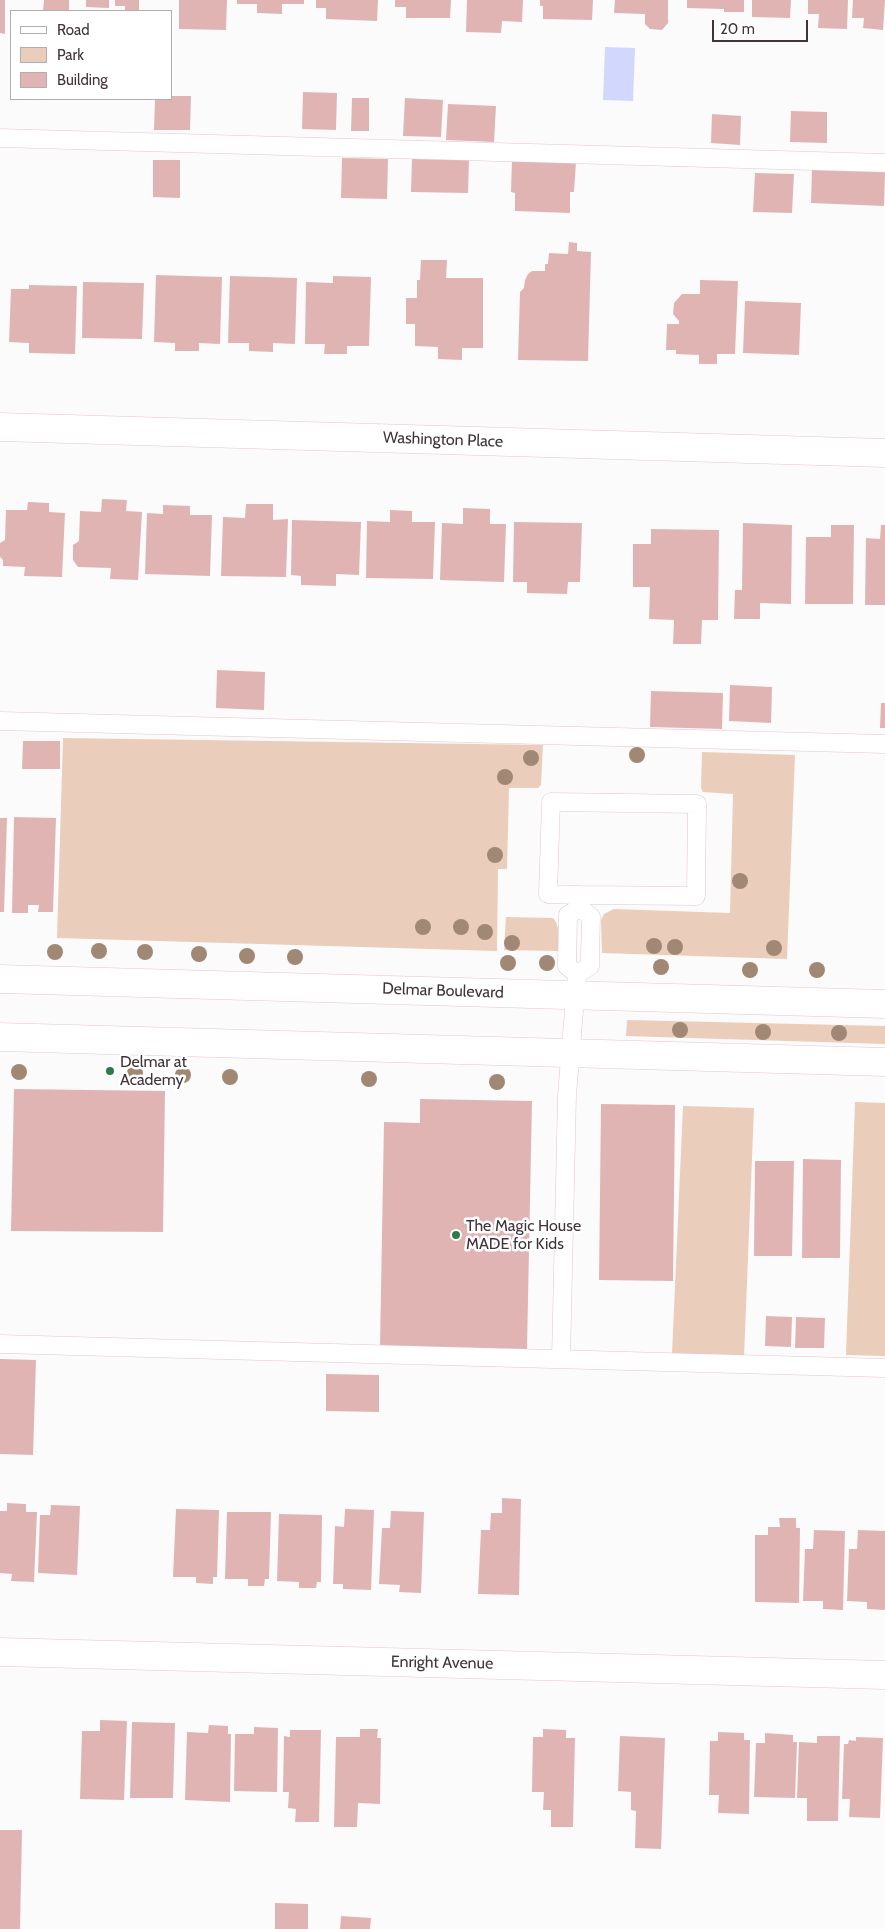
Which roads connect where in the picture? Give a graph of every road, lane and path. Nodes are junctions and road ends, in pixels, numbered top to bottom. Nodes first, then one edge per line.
1 (0, 138) edge
2 (885, 164) edge
3 (0, 428) edge
4 (885, 453) edge
5 (0, 721) edge
6 (885, 744) edge
7 (580, 901) junction
8 (0, 979) edge
9 (576, 984) junction
10 (885, 1004) edge
11 (0, 1037) edge
12 (571, 1052) junction
13 (885, 1062) edge
14 (0, 1344) edge
15 (561, 1359) junction
16 (885, 1368) edge
17 (0, 1652) edge
18 (885, 1675) edge

1 - 2 lane
3 - 4 main road, Washington Place
5 - 6 lane
7 - 7 lane
7 - 9 lane
8 - 9 main road, Delmar Boulevard
9 - 10 main road, Delmar Boulevard
9 - 12 lane
11 - 12 main road
12 - 13 main road
12 - 15 lane
14 - 15 lane
15 - 16 lane
17 - 18 main road, Enright Avenue

